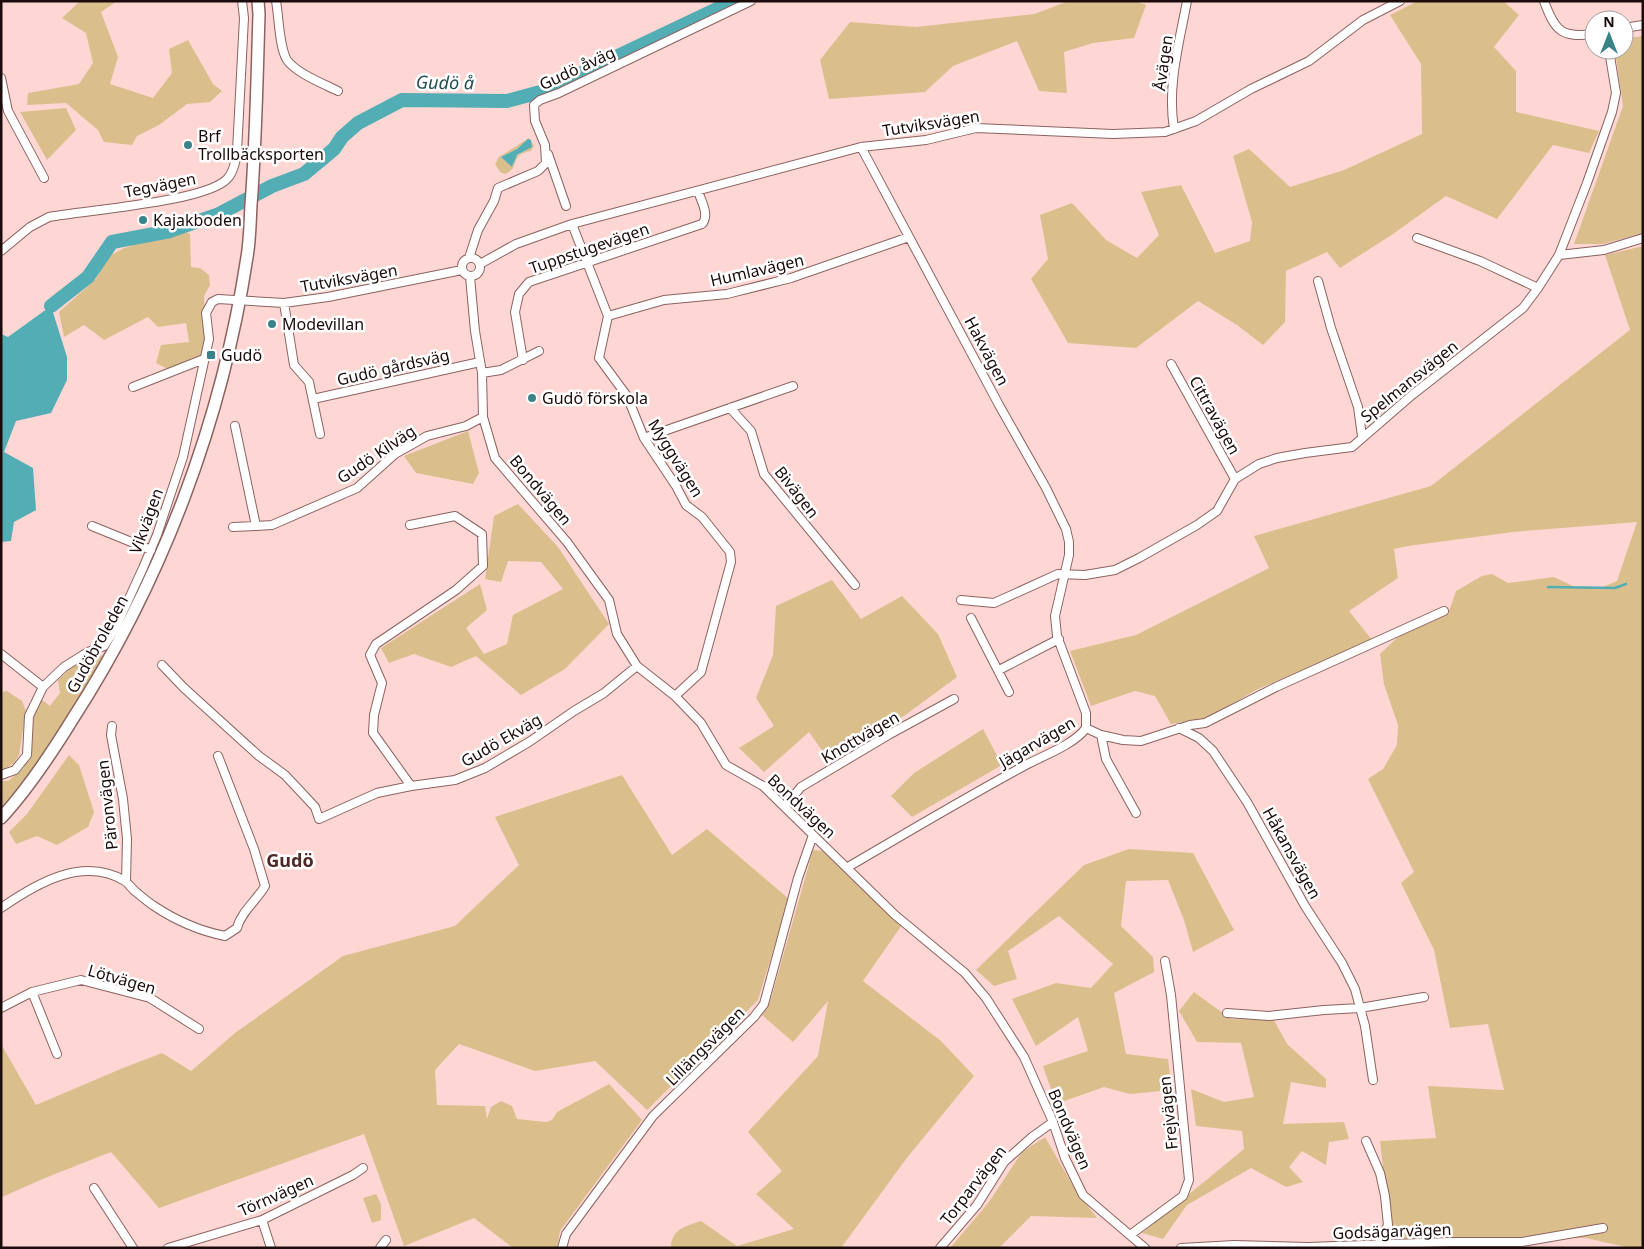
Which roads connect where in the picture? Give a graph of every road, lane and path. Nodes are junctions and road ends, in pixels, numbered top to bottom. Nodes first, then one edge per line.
1 (242, 1) edge
2 (251, 1) edge
3 (258, 1) edge
4 (276, 1) edge
5 (751, 1) edge
6 (1186, 1) edge
7 (1400, 1) edge
8 (1544, 1) edge
9 (1584, 36) edge
10 (1611, 60) edge
11 (1, 78) edge
12 (338, 91) dead end
13 (5, 112) edge
14 (1174, 129) junction
15 (545, 145) junction
16 (861, 147) junction
17 (44, 178) dead end
18 (250, 184) junction
19 (698, 191) junction
20 (566, 206) dead end
21 (572, 224) junction
22 (909, 236) junction
23 (1417, 238) dead end
24 (1643, 238) edge
25 (1, 251) edge
26 (1558, 255) junction
27 (469, 258) junction
28 (587, 262) junction
29 (480, 264) junction
30 (462, 270) junction
31 (470, 277) junction
32 (1318, 281) dead end
33 (1538, 288) junction
34 (236, 300) junction
35 (284, 303) junction
36 (608, 316) junction
37 (539, 351) dead end
38 (204, 359) junction
39 (523, 360) junction
40 (480, 362) junction
41 (1171, 364) dead end
42 (482, 373) junction
43 (793, 386) dead end
44 (133, 387) dead end
45 (313, 399) junction
46 (730, 408) junction
47 (484, 416) junction
48 (235, 426) dead end
49 (320, 434) dead end
50 (1362, 436) junction
51 (644, 438) junction
52 (1235, 479) junction
53 (410, 525) dead end
54 (92, 526) dead end
55 (256, 526) junction
56 (233, 527) dead end
57 (151, 550) junction
58 (1066, 574) junction
59 (855, 585) dead end
60 (961, 600) dead end
61 (1444, 611) dead end
62 (971, 618) dead end
63 (1058, 639) junction
64 (1, 654) edge
65 (162, 665) dead end
66 (637, 666) junction
67 (999, 670) junction
68 (43, 687) junction
69 (1009, 692) dead end
70 (675, 696) junction
71 (954, 699) dead end
72 (112, 726) dead end
73 (1086, 728) junction
74 (1179, 728) junction
75 (1101, 735) junction
76 (218, 756) dead end
77 (1, 775) edge
78 (411, 786) junction
79 (785, 806) junction
80 (1136, 814) dead end
81 (1, 818) edge
82 (813, 835) junction
83 (848, 867) junction
84 (126, 882) junction
85 (1, 908) edge
86 (1165, 961) dead end
87 (32, 992) junction
88 (1424, 997) dead end
89 (1, 1008) edge
90 (1360, 1008) junction
91 (1227, 1013) dead end
92 (199, 1029) dead end
93 (56, 1054) dead end
94 (1373, 1080) dead end
95 (1053, 1122) junction
96 (1366, 1142) dead end
97 (363, 1168) dead end
98 (94, 1188) dead end
99 (262, 1220) junction
100 (1603, 1228) dead end
101 (1130, 1236) junction
102 (386, 1240) dead end
103 (1379, 1244) junction
104 (133, 1248) edge
105 (168, 1248) edge
106 (271, 1248) edge
107 (380, 1248) edge
108 (562, 1248) edge
109 (940, 1248) edge
110 (1145, 1248) edge
111 (1180, 1248) edge

1 - 25 street, Tegvägen
2 - 18 main road, Gudöbroleden
3 - 18 main road, Gudöbroleden
4 - 12 street
5 - 15 street, Gudö åväg
6 - 14 street, Åvägen
7 - 14 street, Tutviksvägen
8 - 9 street
10 - 26 street, Spelmansvägen
11 - 13 street
13 - 17 street
14 - 16 street, Tutviksvägen
15 - 20 street
15 - 27 street
16 - 19 street, Tutviksvägen
16 - 22 street, Hakvägen
18 - 34 main road, Gudöbroleden
19 - 21 street, Tutviksvägen
19 - 28 street, Tuppstugevägen
21 - 28 street
21 - 29 street, Tutviksvägen
22 - 36 street, Humlavägen
22 - 58 street, Hakvägen
23 - 33 street
24 - 26 street
26 - 33 street, Spelmansvägen
27 - 29 street
27 - 30 street
28 - 36 street
28 - 39 street, Tuppstugevägen
29 - 31 street
30 - 31 street
30 - 35 street, Tutviksvägen
31 - 40 street, Bondvägen
32 - 50 street
33 - 50 street, Spelmansvägen
34 - 35 street, Tutviksvägen
34 - 38 street, Vikvägen
34 - 81 main road, Gudöbroleden
35 - 45 street
36 - 51 street, Myggvägen
37 - 39 street
38 - 44 street
38 - 57 street, Vikvägen
39 - 42 street
40 - 42 street, Bondvägen
40 - 45 street, Gudö gårdsväg
41 - 52 street, Cittravägen
42 - 47 street, Bondvägen
43 - 46 street
45 - 49 street
46 - 51 street
46 - 59 street, Bivägen
47 - 55 street, Gudö Kilväg
47 - 66 street, Bondvägen
48 - 55 street
50 - 52 street, Spelmansvägen
51 - 70 street, Myggvägen
52 - 58 street, Spelmansvägen
53 - 78 street
54 - 57 street
55 - 56 street, Gudö Kilväg
57 - 68 street, Vikvägen
58 - 60 street
58 - 63 street, Hakvägen
61 - 74 street, Jägarvägen
62 - 67 street
63 - 67 street
63 - 73 street, Hakvägen
64 - 68 street
65 - 78 street, Gudö Ekväg
66 - 70 street, Bondvägen
66 - 78 street, Gudö Ekväg
67 - 69 street
68 - 77 street
70 - 79 street, Bondvägen
71 - 79 street, Knottvägen
72 - 84 street, Päronvägen
73 - 75 street, Jägarvägen
73 - 83 street, Jägarvägen
74 - 75 street, Jägarvägen
74 - 90 street, Håkansvägen
75 - 80 street
76 - 84 street
79 - 82 street, Bondvägen
82 - 83 street, Bondvägen
82 - 108 street, Lillängsvägen
83 - 95 street, Bondvägen
84 - 85 street
86 - 101 street, Frejvägen
87 - 89 street, Lötvägen
87 - 92 street, Lötvägen
87 - 93 street
88 - 90 street
90 - 91 street
90 - 94 street, Håkansvägen
95 - 101 street, Bondvägen
95 - 109 street, Torparvägen
96 - 103 street
97 - 99 street, Törnvägen
98 - 104 street
99 - 105 street, Törnvägen
99 - 106 street
100 - 103 street, Godsägarvägen
101 - 110 street, Bondvägen
102 - 107 street
103 - 111 street, Godsägarvägen

